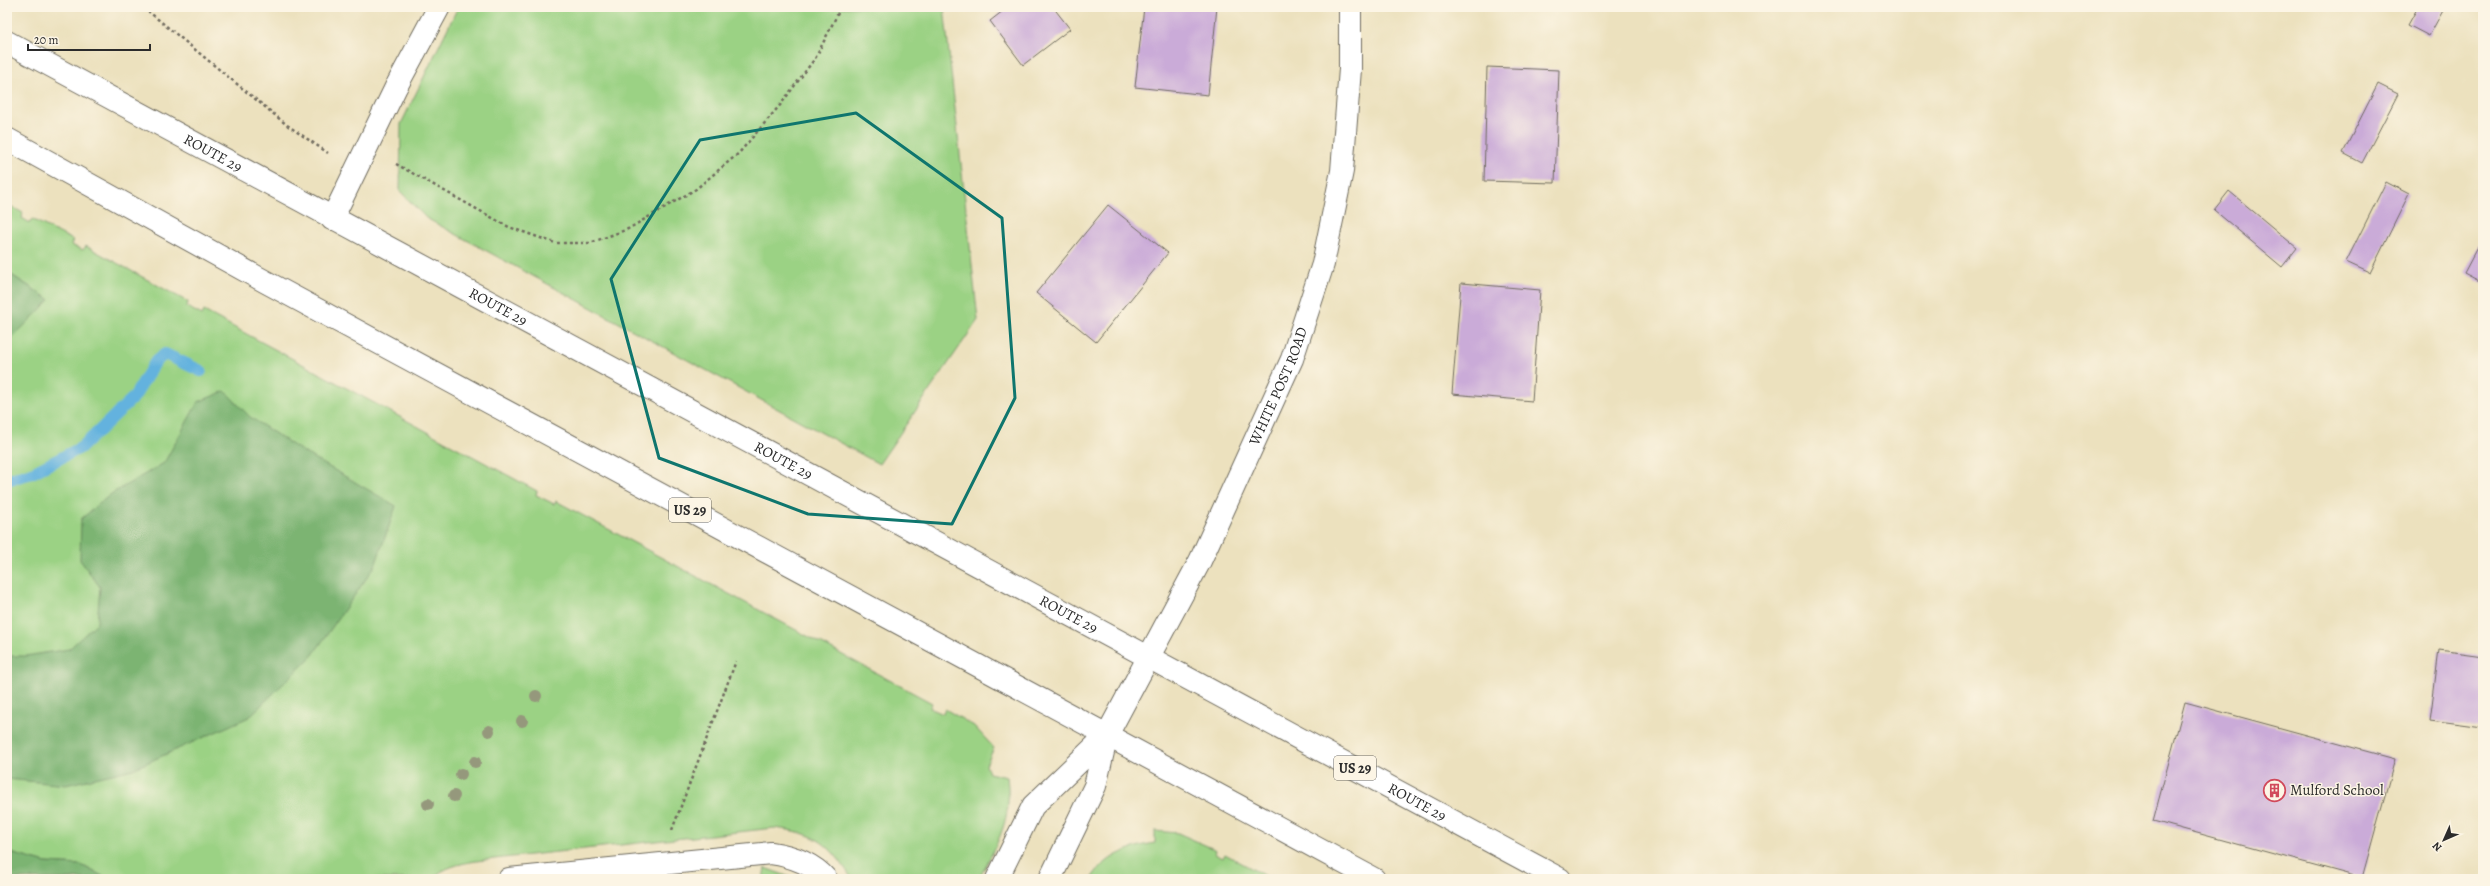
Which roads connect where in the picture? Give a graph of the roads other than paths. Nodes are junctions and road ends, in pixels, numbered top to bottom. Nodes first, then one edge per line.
1 (439, 7) edge
2 (1350, 7) edge
3 (7, 42) edge
4 (7, 139) edge
5 (332, 219) junction
6 (1149, 658) junction
7 (1107, 735) junction
8 (509, 879) edge
9 (826, 879) edge
10 (997, 879) edge
11 (1050, 879) edge
12 (1374, 879) edge
13 (1560, 879) edge

1 - 5 main road
2 - 6 main road, WHITE POST ROAD
3 - 5 main road, ROUTE 29 / US 29
4 - 7 main road, US 29
5 - 6 main road, ROUTE 29 / US 29
6 - 7 main road, WHITE POST ROAD
6 - 13 main road, ROUTE 29 / US 29
7 - 10 main road
7 - 11 main road
7 - 12 main road, US 29
8 - 9 main road

